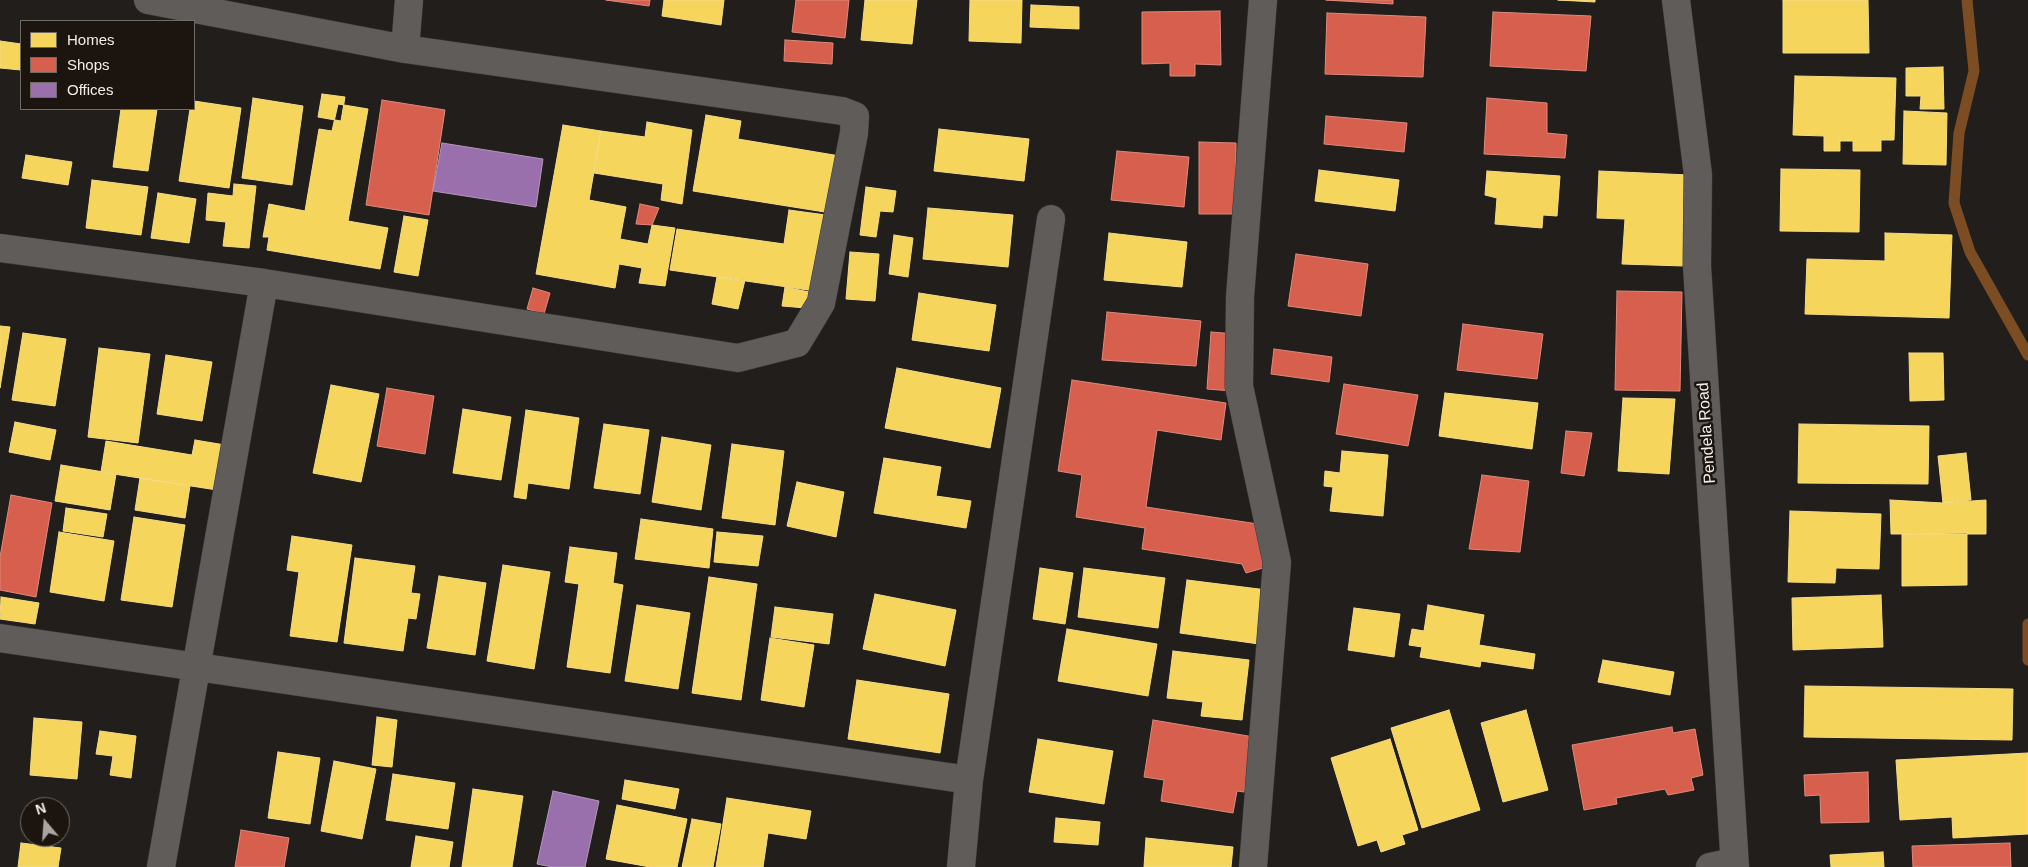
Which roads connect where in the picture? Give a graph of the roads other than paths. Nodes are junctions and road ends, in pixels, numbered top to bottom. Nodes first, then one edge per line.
1 (148, 0) edge
2 (409, 0) edge
3 (1263, 0) edge
4 (1676, 0) edge
5 (405, 49) junction
6 (1051, 219) dead end
7 (0, 248) edge
8 (264, 283) junction
9 (0, 638) edge
10 (196, 666) junction
11 (969, 780) junction
12 (1726, 865) edge
13 (161, 867) edge
14 (961, 867) edge
15 (1253, 867) edge

1 - 5 street
2 - 5 street
3 - 15 street
4 - 12 street, Pendela Road
5 - 8 street
6 - 11 street
7 - 8 street
8 - 10 street
9 - 10 street
10 - 11 street
10 - 13 street
11 - 14 street

